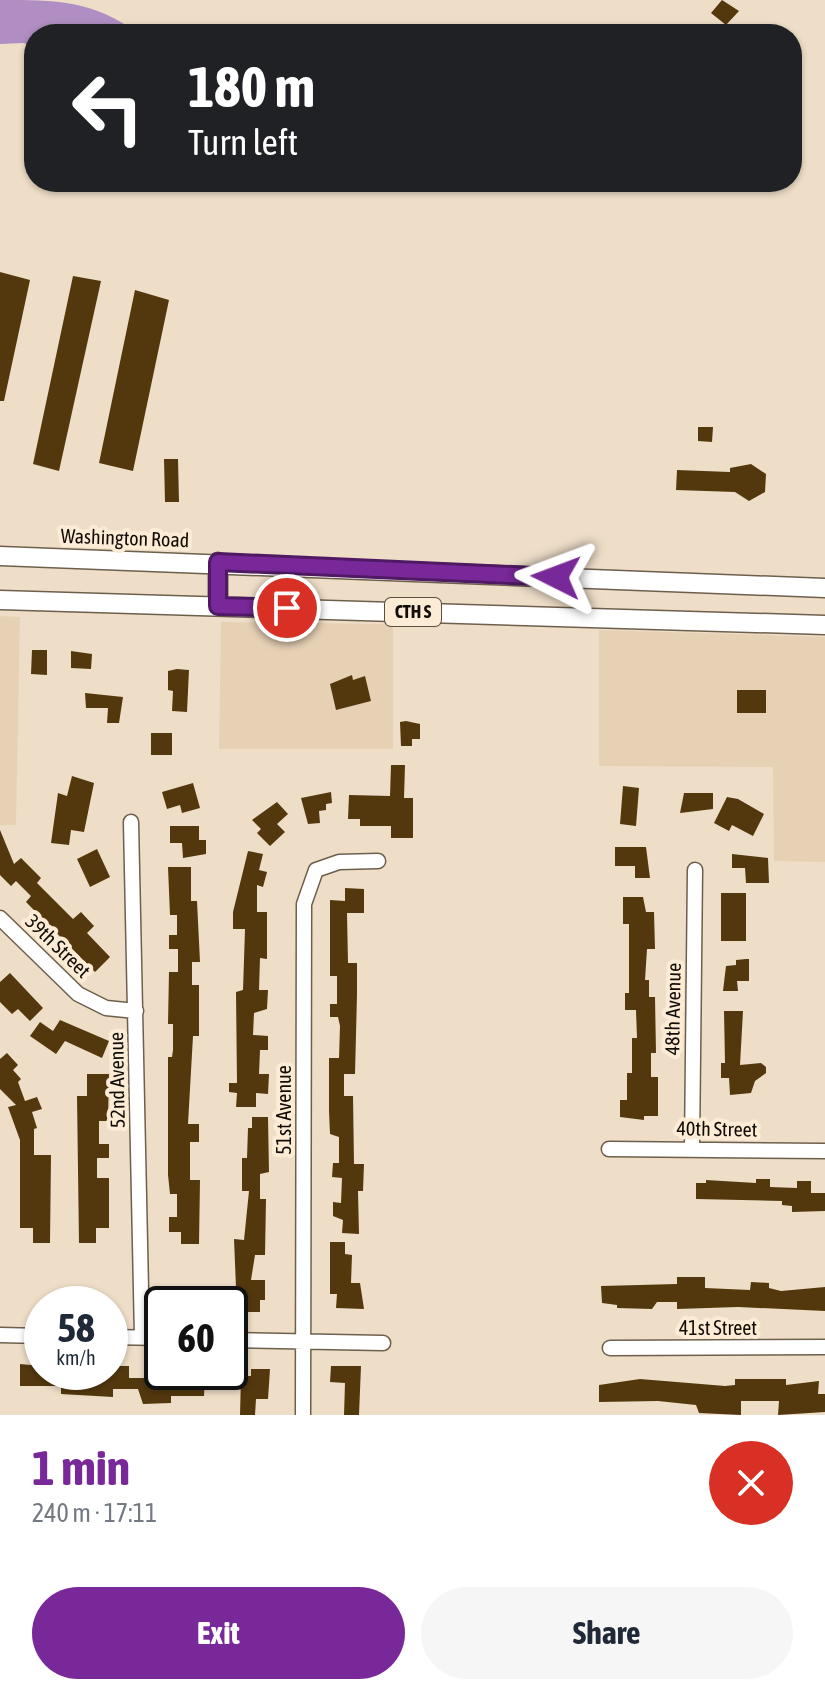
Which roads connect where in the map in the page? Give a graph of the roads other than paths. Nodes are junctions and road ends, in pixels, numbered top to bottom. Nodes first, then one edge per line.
1 (0, 556) edge
2 (218, 562) junction
3 (825, 588) edge
4 (0, 600) edge
5 (218, 606) junction
6 (825, 625) edge
7 (131, 822) dead end
8 (378, 861) dead end
9 (695, 870) dead end
10 (2, 925) edge
11 (136, 1011) junction
12 (692, 1148) junction
13 (609, 1149) dead end
14 (825, 1151) edge
15 (0, 1335) edge
16 (24, 1336) edge
17 (128, 1337) edge
18 (142, 1337) joint
19 (248, 1340) edge
20 (303, 1342) junction
21 (383, 1343) dead end
22 (825, 1347) edge
23 (610, 1348) dead end
24 (303, 1415) edge

1 - 2 main road, Washington Road / CTH S
2 - 3 main road, Washington Road / CTH S
2 - 5 main road
4 - 5 main road, CTH S
5 - 6 main road, CTH S
7 - 11 street, 52nd Avenue
8 - 20 street, 51st Avenue
9 - 12 street, 48th Avenue
10 - 11 street, 39th Street
11 - 18 street, 52nd Avenue
12 - 13 street, 40th Street
12 - 14 street, 40th Street
15 - 16 street
17 - 18 street
19 - 20 street
20 - 21 street
20 - 24 street, 51st Avenue
22 - 23 street, 41st Street

